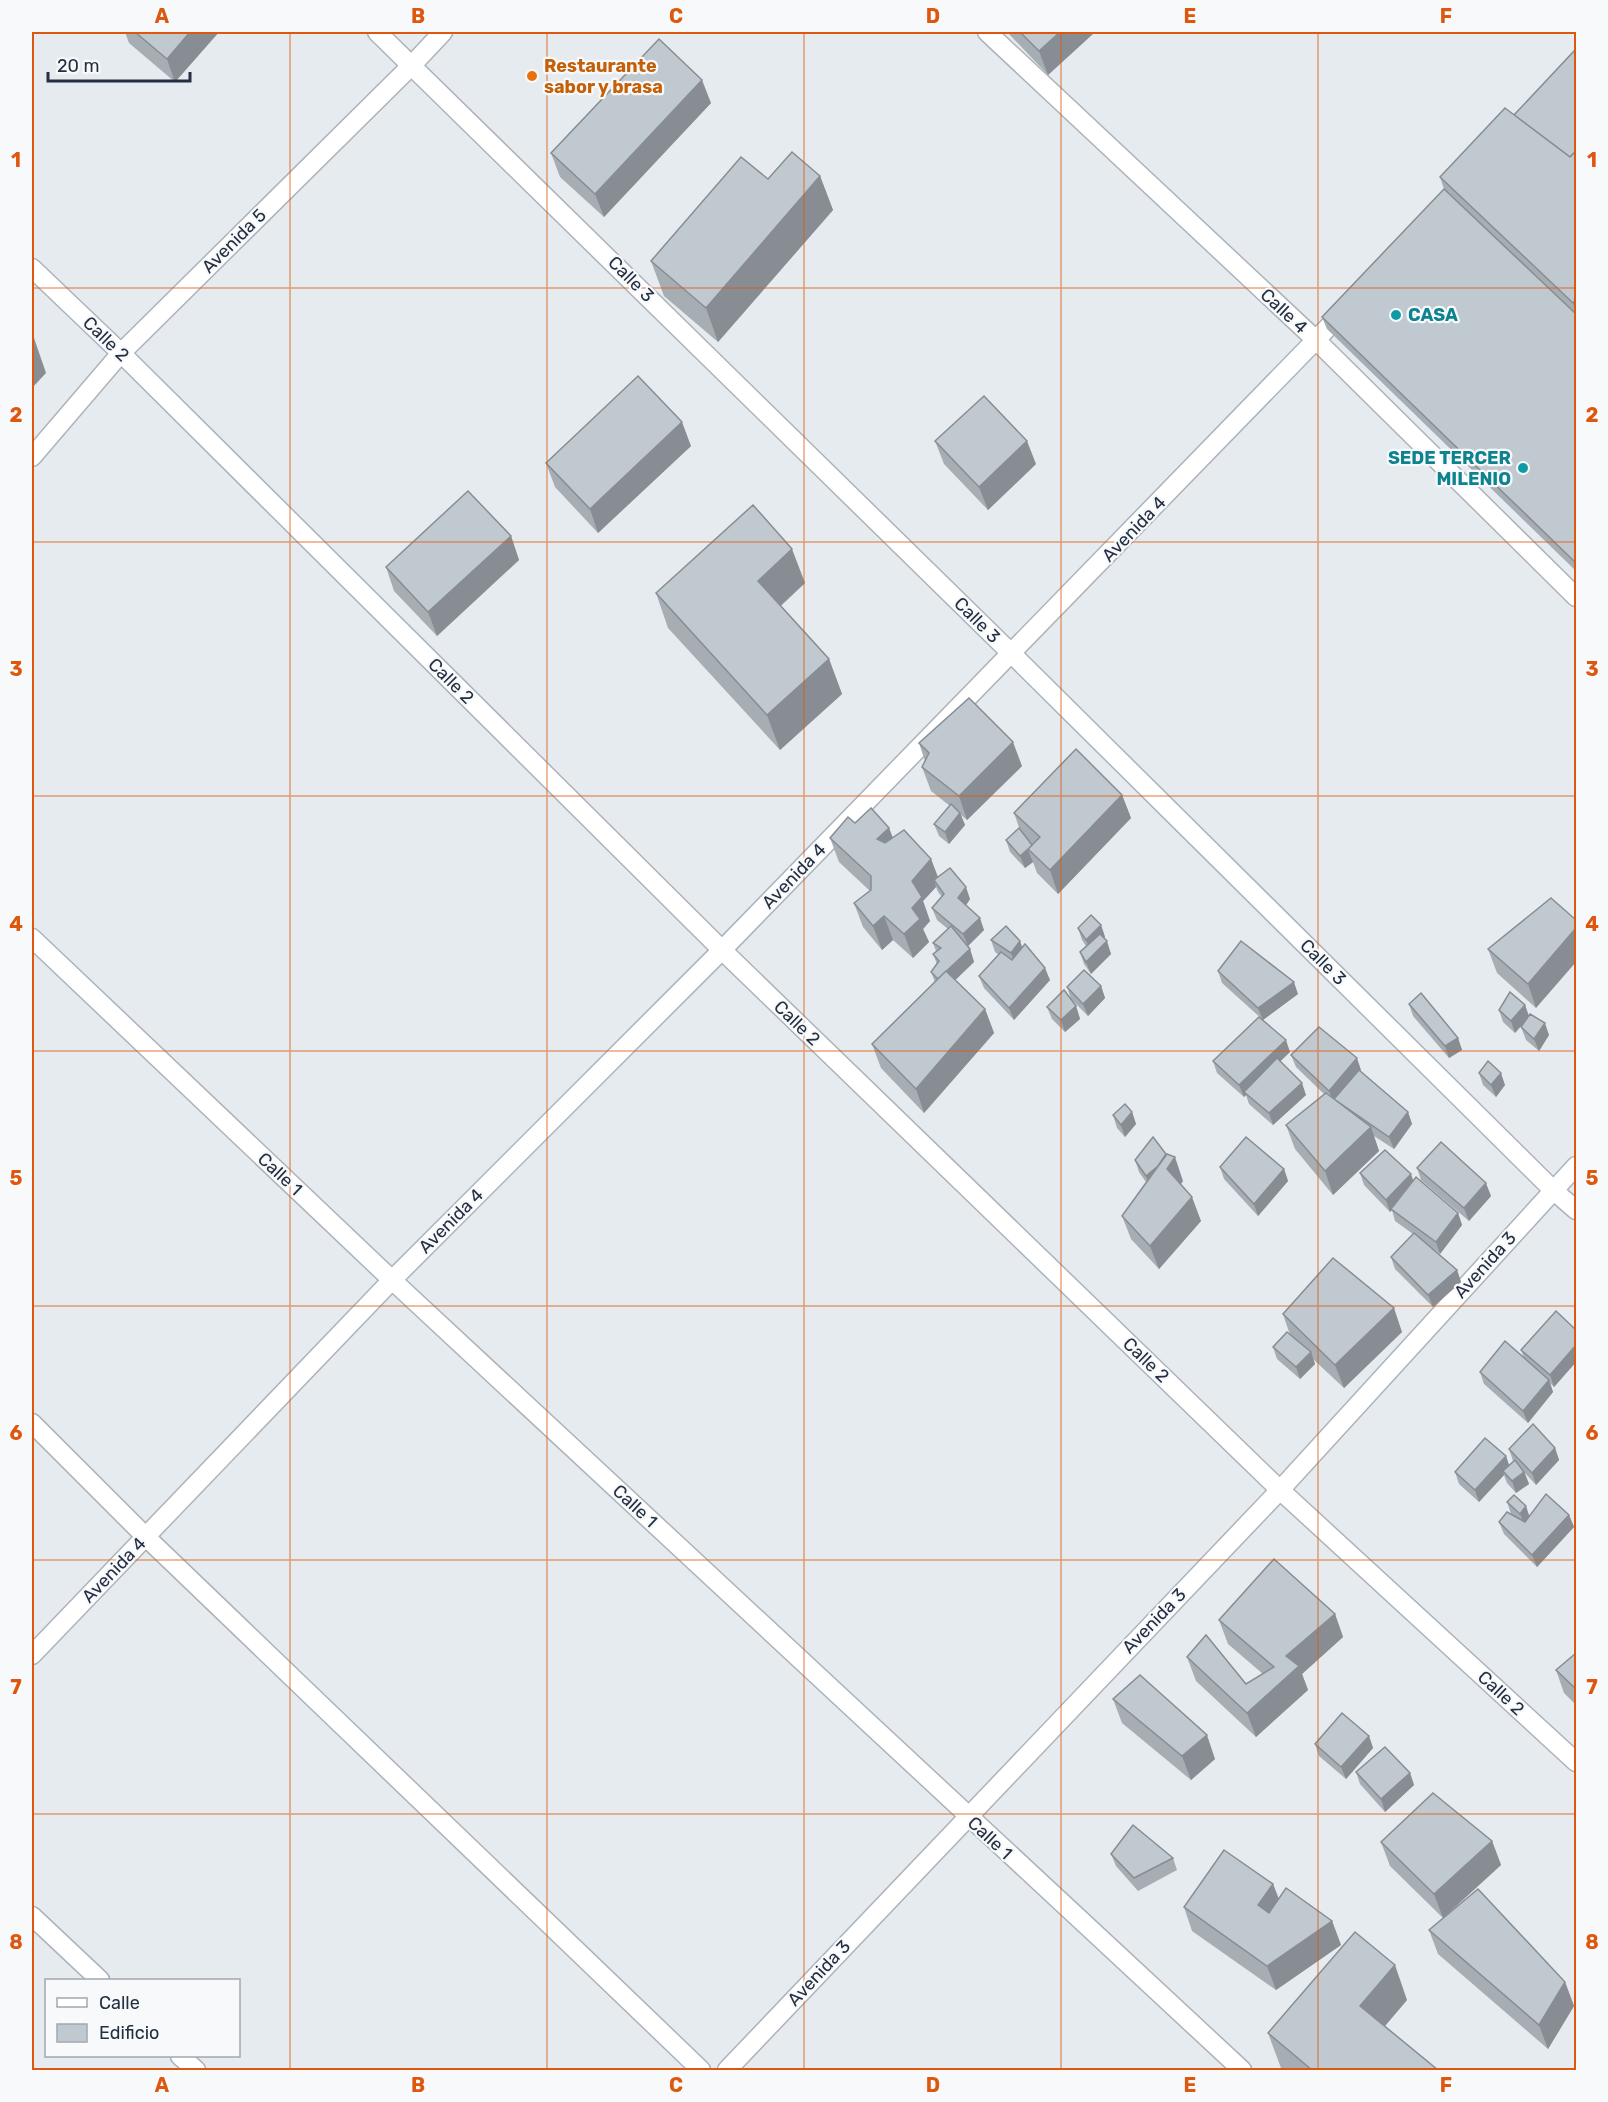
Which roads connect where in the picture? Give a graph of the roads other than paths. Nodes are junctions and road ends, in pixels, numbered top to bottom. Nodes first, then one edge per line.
1 (377, 32) edge
2 (443, 32) edge
3 (987, 32) edge
4 (412, 65) junction
5 (32, 268) edge
6 (1358, 296) edge
7 (1317, 341) junction
8 (122, 353) junction
9 (32, 457) edge
10 (1576, 597) edge
11 (1012, 654) junction
12 (32, 938) edge
13 (722, 950) junction
14 (1576, 1167) edge
15 (1554, 1190) junction
16 (1576, 1210) edge
17 (392, 1280) junction
18 (32, 1423) edge
19 (1280, 1490) junction
20 (146, 1537) junction
21 (32, 1655) edge
22 (1576, 1762) edge
23 (967, 1817) junction
24 (32, 1916) edge
25 (99, 1979) edge
26 (182, 2057) edge
27 (196, 2070) edge
28 (701, 2070) edge
29 (727, 2070) edge
30 (1242, 2070) edge

1 - 4 street, Calle 3
2 - 4 street, Avenida 5
3 - 7 street, Calle 4
4 - 8 street, Avenida 5
4 - 11 street, Calle 3
5 - 8 street, Calle 2
6 - 7 street, Avenida 4
7 - 10 street, Calle 4
7 - 11 street, Avenida 4
8 - 9 street, Avenida 5
8 - 13 street, Calle 2
11 - 13 street, Avenida 4
11 - 15 street, Calle 3
12 - 17 street, Calle 1
13 - 17 street, Avenida 4
13 - 19 street, Calle 2
14 - 15 street, Avenida 3
15 - 16 street, Calle 3
15 - 19 street, Avenida 3
17 - 20 street, Avenida 4
17 - 23 street, Calle 1
18 - 20 street
19 - 22 street, Calle 2
19 - 23 street, Avenida 3
20 - 21 street, Avenida 4
20 - 28 street
23 - 29 street, Avenida 3
23 - 30 street, Calle 1
24 - 25 street
26 - 27 street

